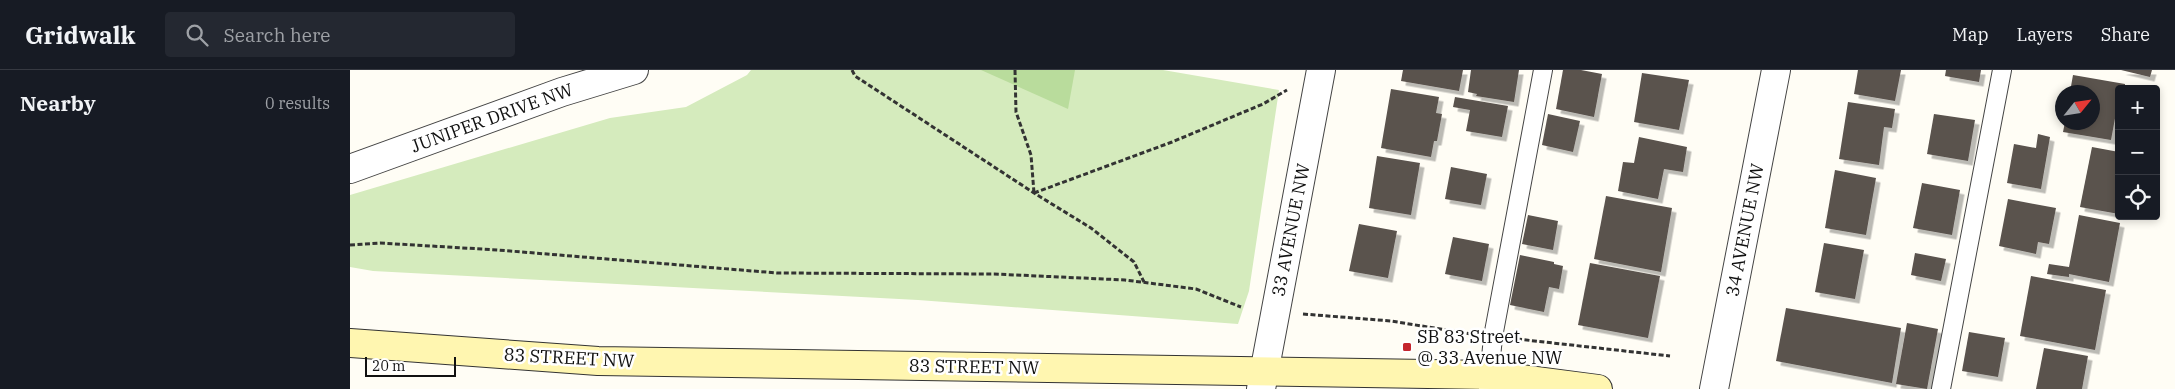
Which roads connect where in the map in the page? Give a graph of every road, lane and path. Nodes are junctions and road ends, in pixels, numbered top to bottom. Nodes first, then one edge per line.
1 (634, 70) edge
2 (852, 70) edge
3 (1015, 70) edge
4 (1543, 70) edge
5 (1776, 70) edge
6 (2002, 70) edge
7 (1319, 82) edge
8 (350, 169) edge
9 (1034, 194) junction
10 (350, 244) edge
11 (1144, 282) junction
12 (1241, 307) dead end
13 (350, 343) edge
14 (1262, 380) edge
15 (1489, 382) edge
16 (1598, 389) edge
17 (1714, 389) edge
18 (1941, 389) edge

1 - 8 street, JUNIPER DRIVE NW
2 - 9 path
3 - 9 path
4 - 15 lane
5 - 17 street, 34 AVENUE NW
6 - 18 lane
7 - 9 path
7 - 14 street, 33 AVENUE NW
9 - 11 path
10 - 11 path
11 - 12 path
13 - 14 street, 83 STREET NW
14 - 15 street, 83 STREET NW
15 - 16 street, 83 STREET NW

